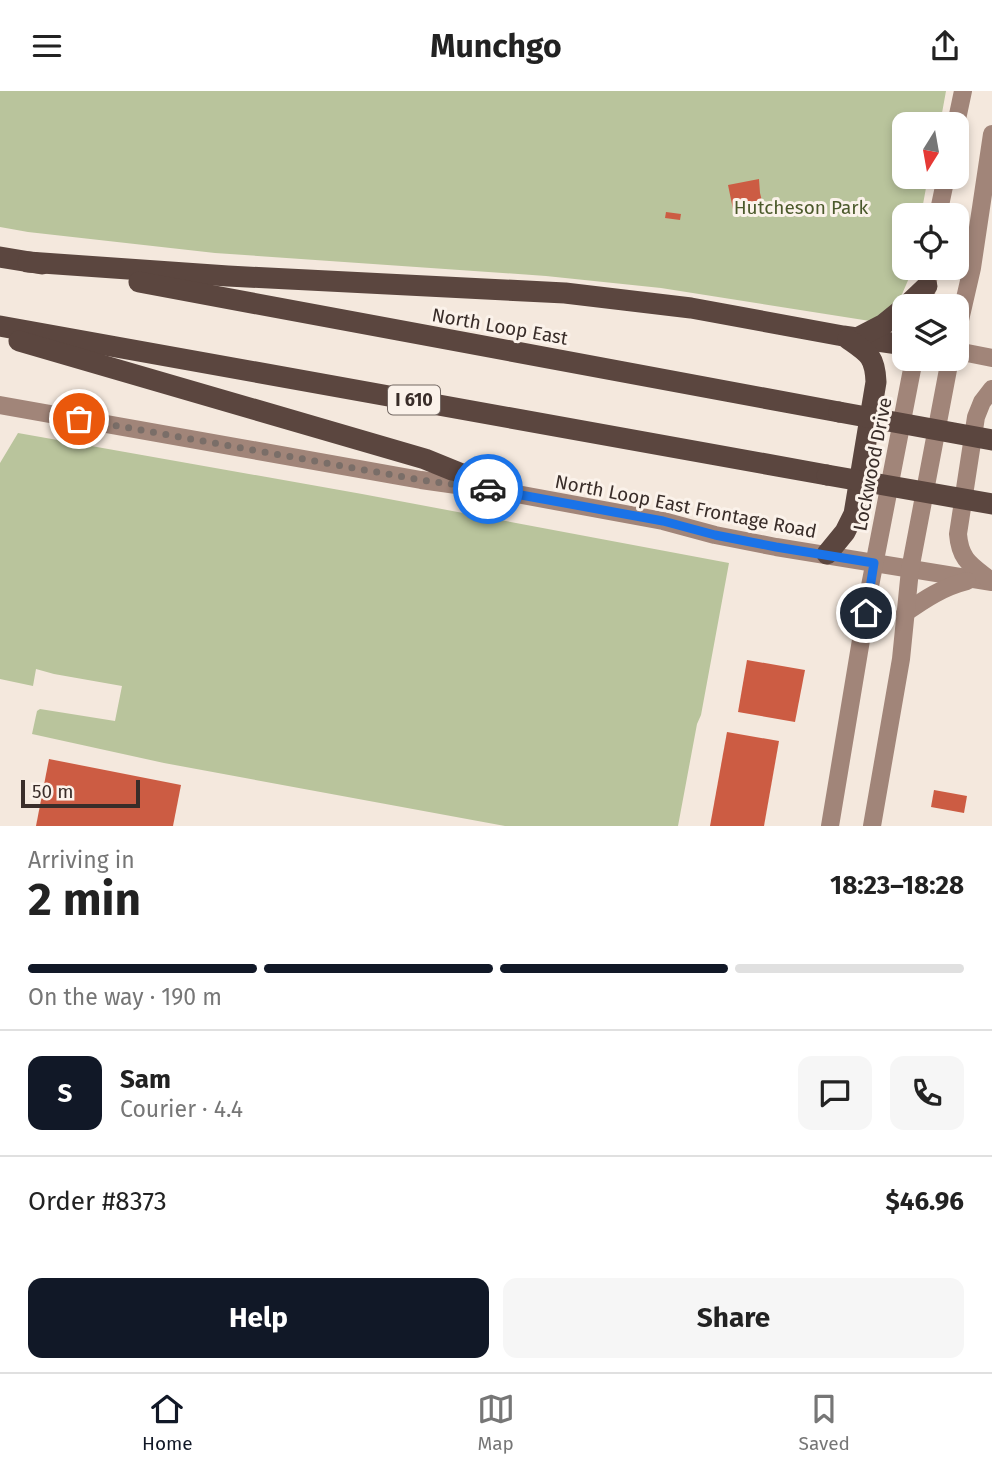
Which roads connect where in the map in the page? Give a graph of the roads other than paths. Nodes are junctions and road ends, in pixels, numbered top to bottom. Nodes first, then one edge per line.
1 (963, 91) edge
2 (959, 112) edge
3 (992, 134) edge
4 (0, 257) edge
5 (28, 262) junction
6 (967, 294) edge
7 (892, 318) edge
8 (0, 326) edge
9 (0, 336) edge
10 (850, 337) junction
11 (892, 343) edge
12 (969, 353) edge
13 (992, 358) edge
14 (912, 371) edge
15 (948, 371) edge
16 (992, 389) edge
17 (0, 405) edge
18 (992, 440) edge
19 (506, 492) junction
20 (992, 504) edge
21 (827, 554) junction
22 (874, 563) junction
23 (910, 570) junction
24 (986, 581) edge
25 (905, 613) junction
26 (830, 826) edge
27 (872, 826) edge

1 - 2 main road
3 - 6 main road
4 - 5 highway, North Loop East
5 - 10 highway
5 - 18 highway, North Loop East, bridge
7 - 10 highway
8 - 20 highway, I 610, bridge
9 - 19 highway
10 - 11 highway
10 - 21 highway
12 - 13 main road
14 - 22 main road, Lockwood Drive
15 - 23 main road
16 - 24 main road
17 - 19 main road, North Loop East Frontage Road
19 - 21 main road, North Loop East Frontage Road
21 - 22 main road, North Loop East Frontage Road
22 - 23 main road, North Loop East Frontage Road
22 - 26 main road, Lockwood Drive
23 - 24 main road, North Loop East Frontage Road
23 - 25 main road
24 - 25 main road
25 - 27 main road

